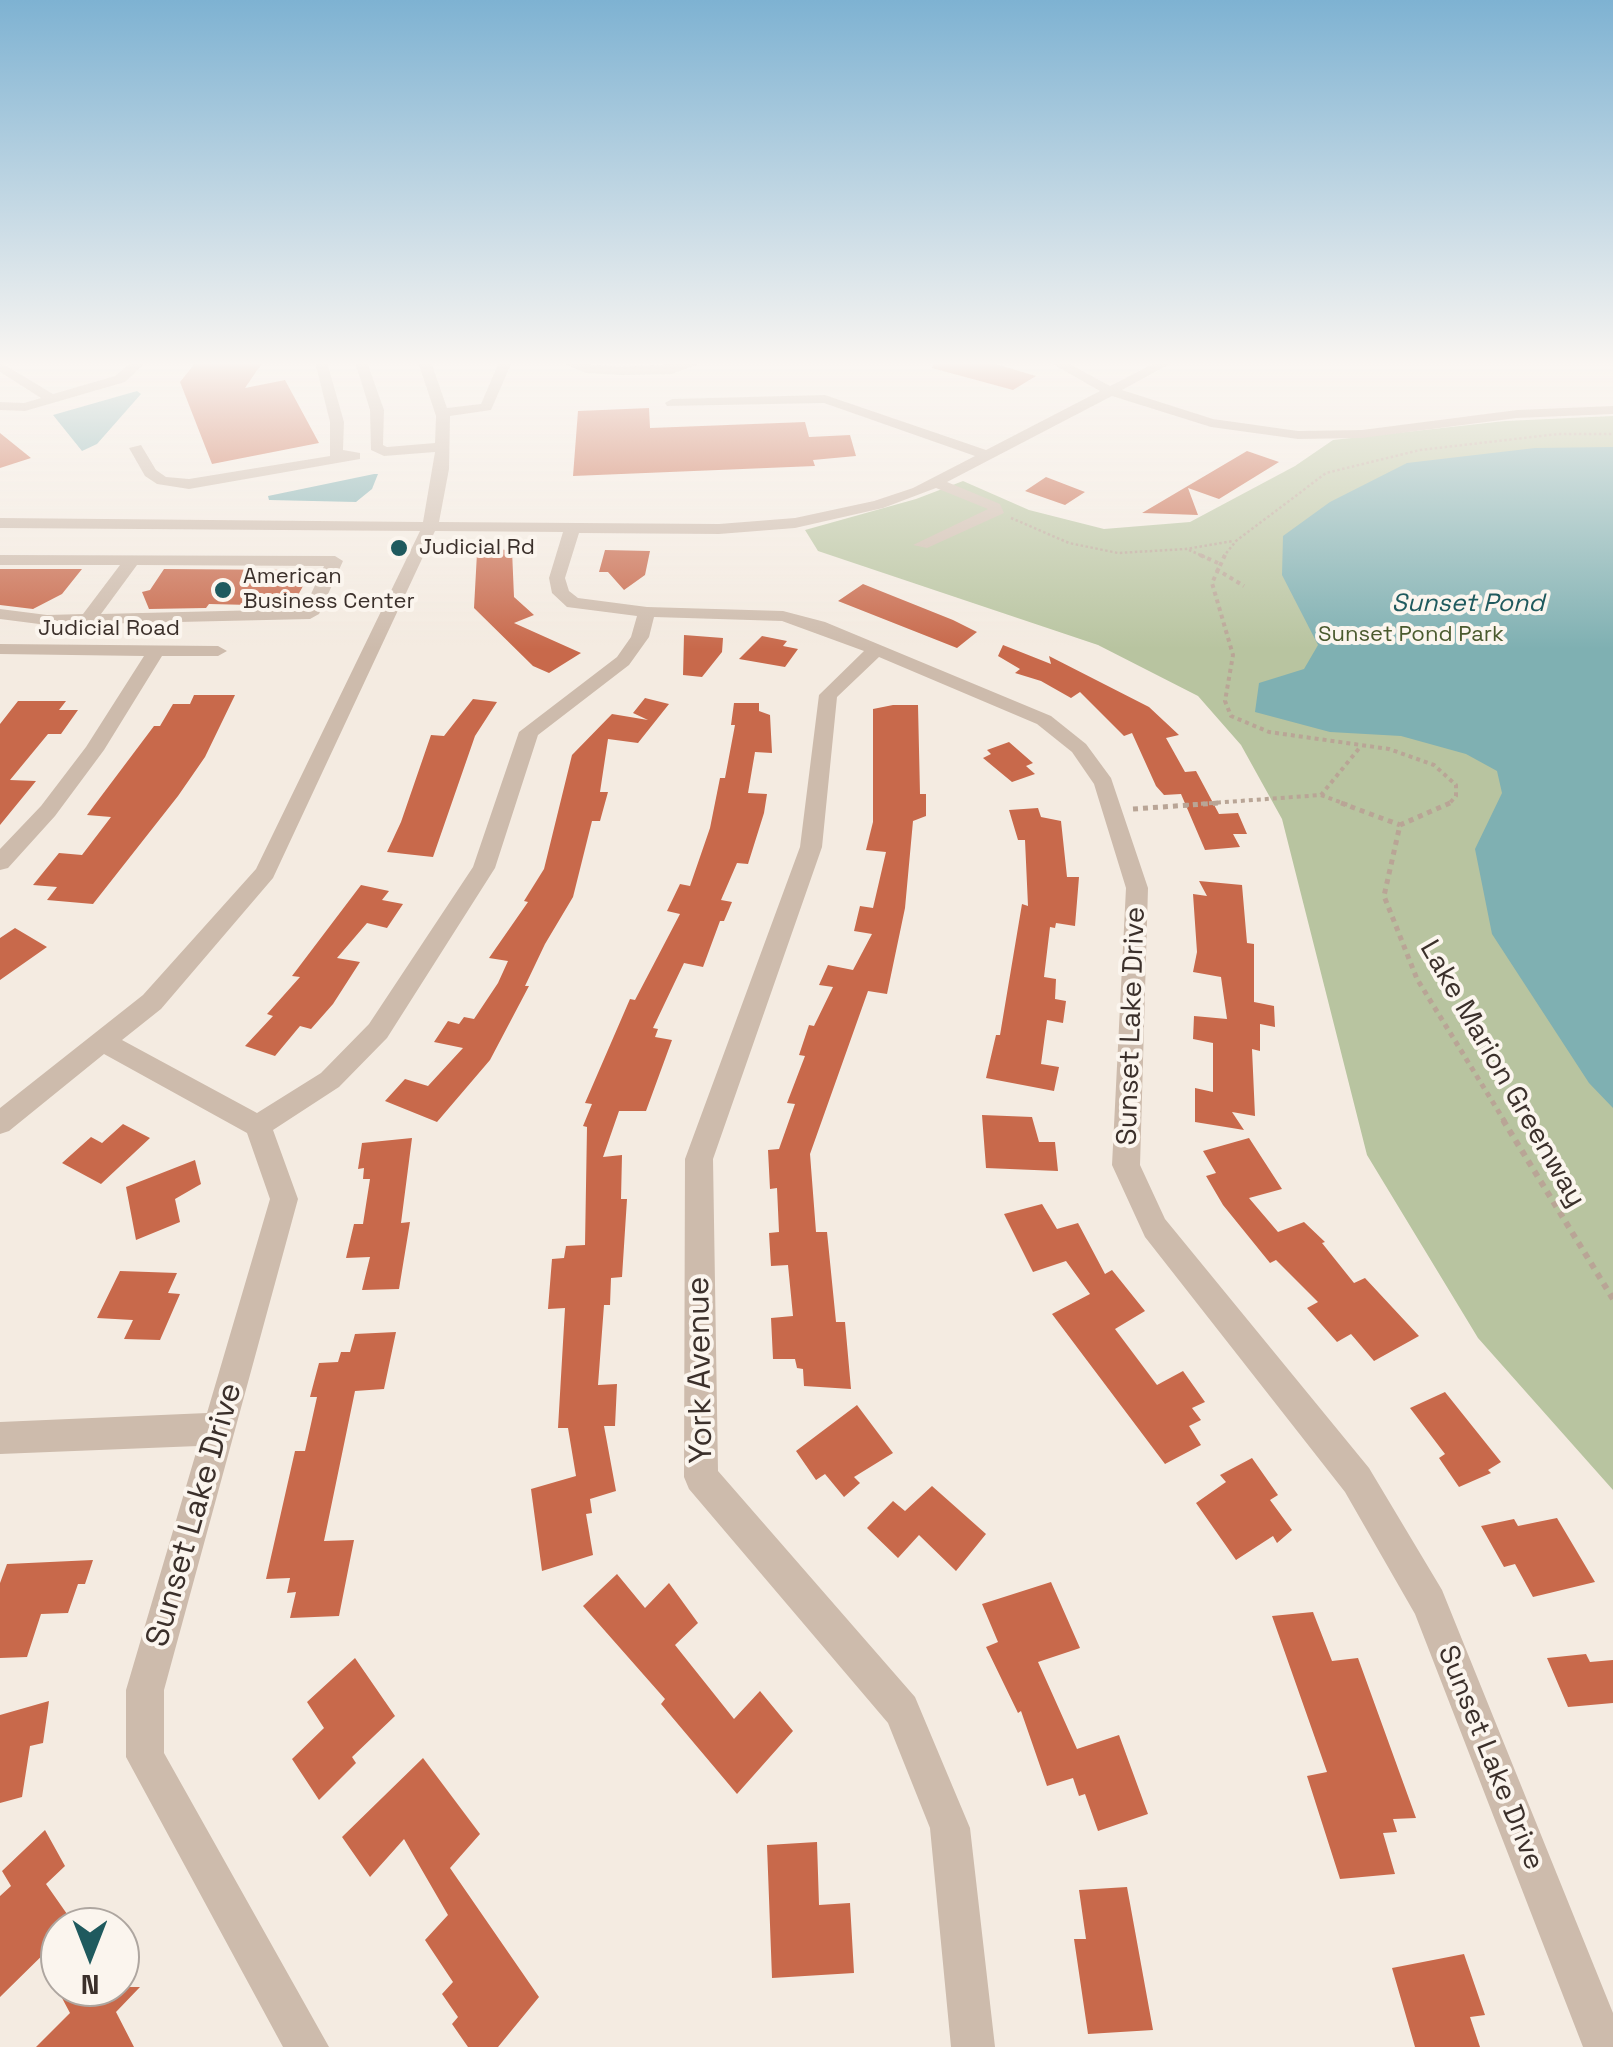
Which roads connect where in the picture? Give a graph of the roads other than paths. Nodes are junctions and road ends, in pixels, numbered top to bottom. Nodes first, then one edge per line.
1 (141, 458) edge
2 (338, 458) edge
3 (442, 458) edge
4 (982, 458) edge
5 (935, 482) junction
6 (0, 523) edge
7 (269, 525) junction
8 (430, 526) junction
9 (572, 528) junction
10 (921, 545) dead end
11 (0, 560) edge
12 (132, 561) junction
13 (245, 561) junction
14 (647, 612) junction
15 (0, 614) edge
16 (87, 620) junction
17 (876, 648) junction
18 (0, 650) edge
19 (218, 651) dead end
20 (155, 652) junction
21 (0, 863) edge
22 (104, 1042) junction
23 (0, 1123) edge
24 (258, 1126) junction
25 (220, 1429) junction
26 (0, 1438) edge
27 (307, 2047) edge
28 (972, 2047) edge
29 (1605, 2047) edge

1 - 2 street
3 - 8 street
4 - 5 street
5 - 9 street
5 - 10 street
6 - 7 street
7 - 8 street
7 - 13 street
8 - 9 street
8 - 22 street
9 - 14 street, Sunset Lake Drive
11 - 12 street
12 - 13 street
12 - 16 street
13 - 16 street
14 - 17 street, Sunset Lake Drive
14 - 24 street
15 - 16 street
17 - 28 street, York Avenue
17 - 29 street, Sunset Lake Drive
18 - 20 street, Judicial Road
19 - 20 street, Judicial Road
20 - 21 street
22 - 23 street
22 - 24 street
24 - 25 street, Sunset Lake Drive
25 - 26 street
25 - 27 street, Sunset Lake Drive

